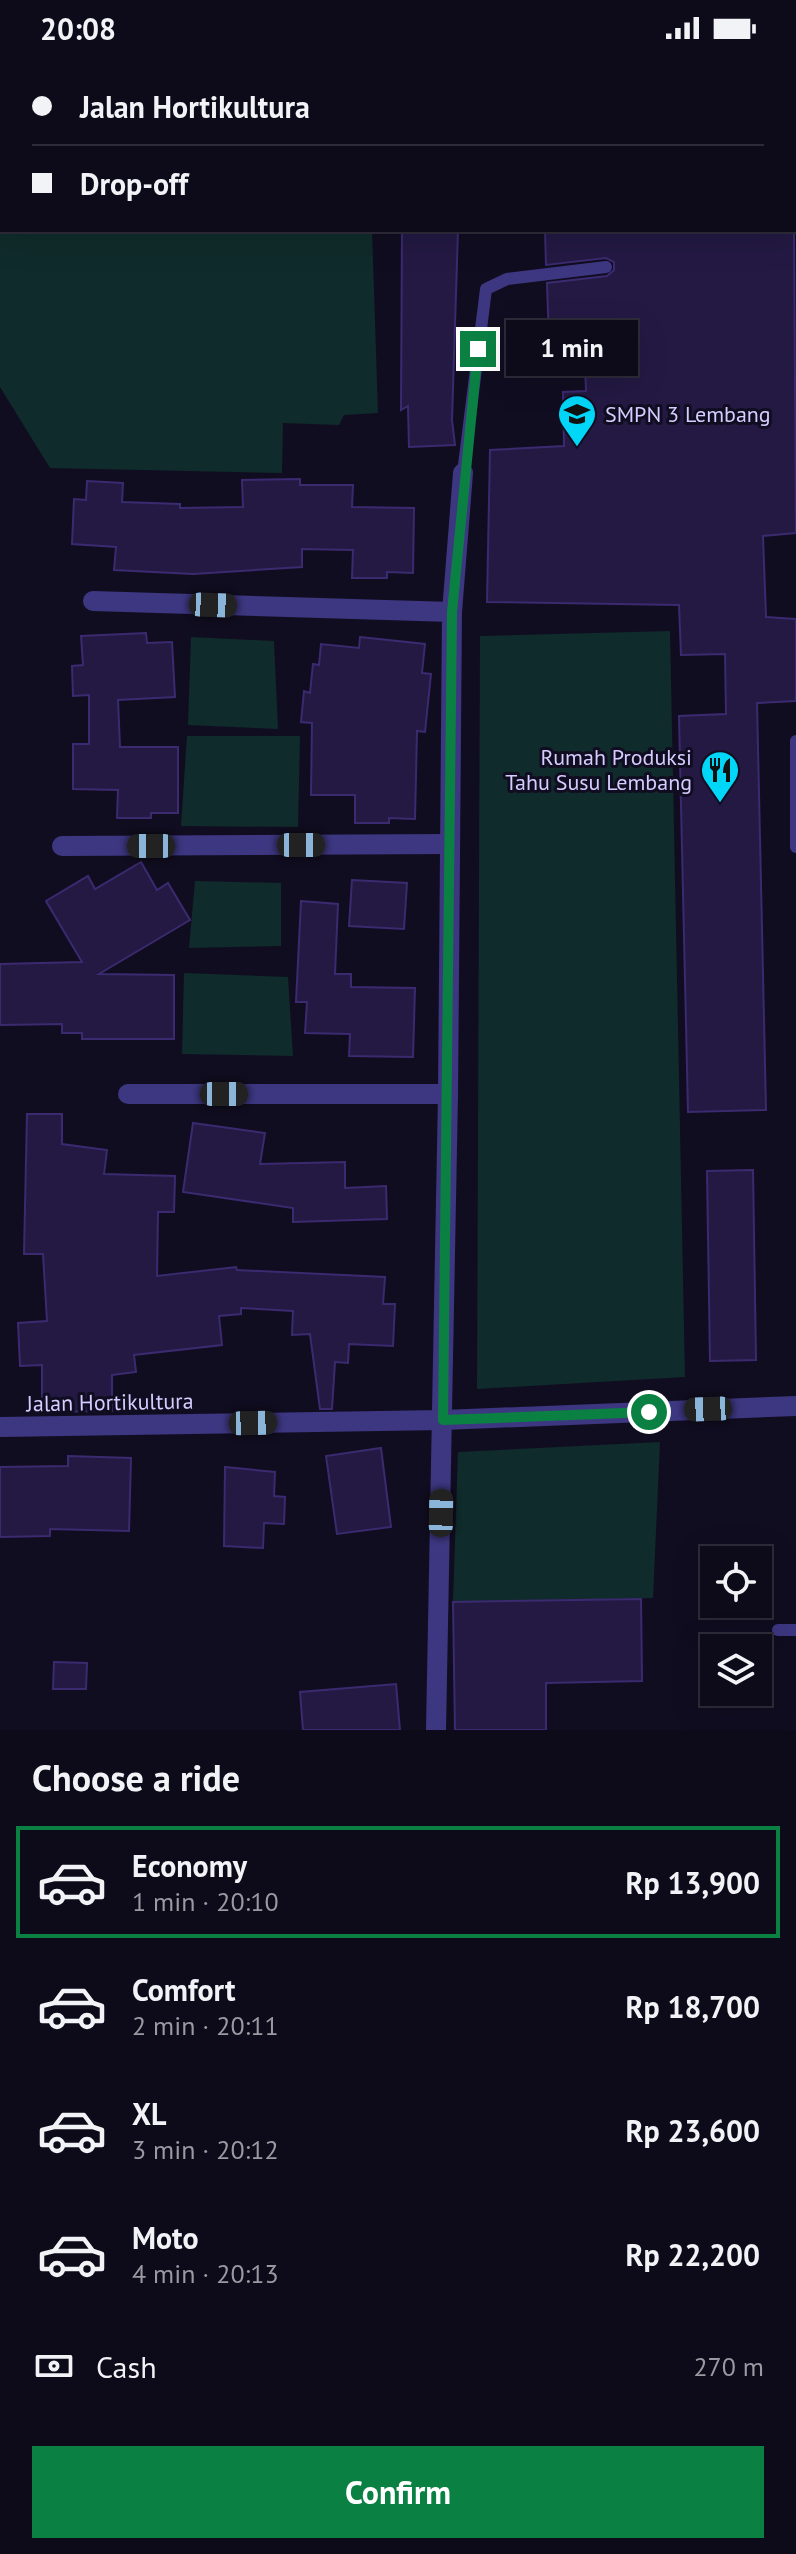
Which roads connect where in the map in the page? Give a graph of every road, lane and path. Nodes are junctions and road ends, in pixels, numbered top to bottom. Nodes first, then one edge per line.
1 (606, 267) dead end
2 (463, 473) joint
3 (93, 601) dead end
4 (452, 612) junction
5 (796, 741) edge
6 (795, 813) edge
7 (450, 844) junction
8 (62, 846) dead end
9 (796, 847) edge
10 (128, 1094) dead end
11 (448, 1094) junction
12 (796, 1406) edge
13 (443, 1420) junction
14 (0, 1427) edge
15 (778, 1630) dead end
16 (796, 1630) edge
17 (436, 1730) edge

1 - 2 lane
2 - 4 street
3 - 4 street
4 - 7 street
5 - 6 lane
6 - 9 lane
7 - 8 street
7 - 11 street
10 - 11 street
11 - 13 street
12 - 13 street, Jalan Hortikultura
13 - 14 street, Jalan Hortikultura
13 - 17 street
15 - 16 lane

